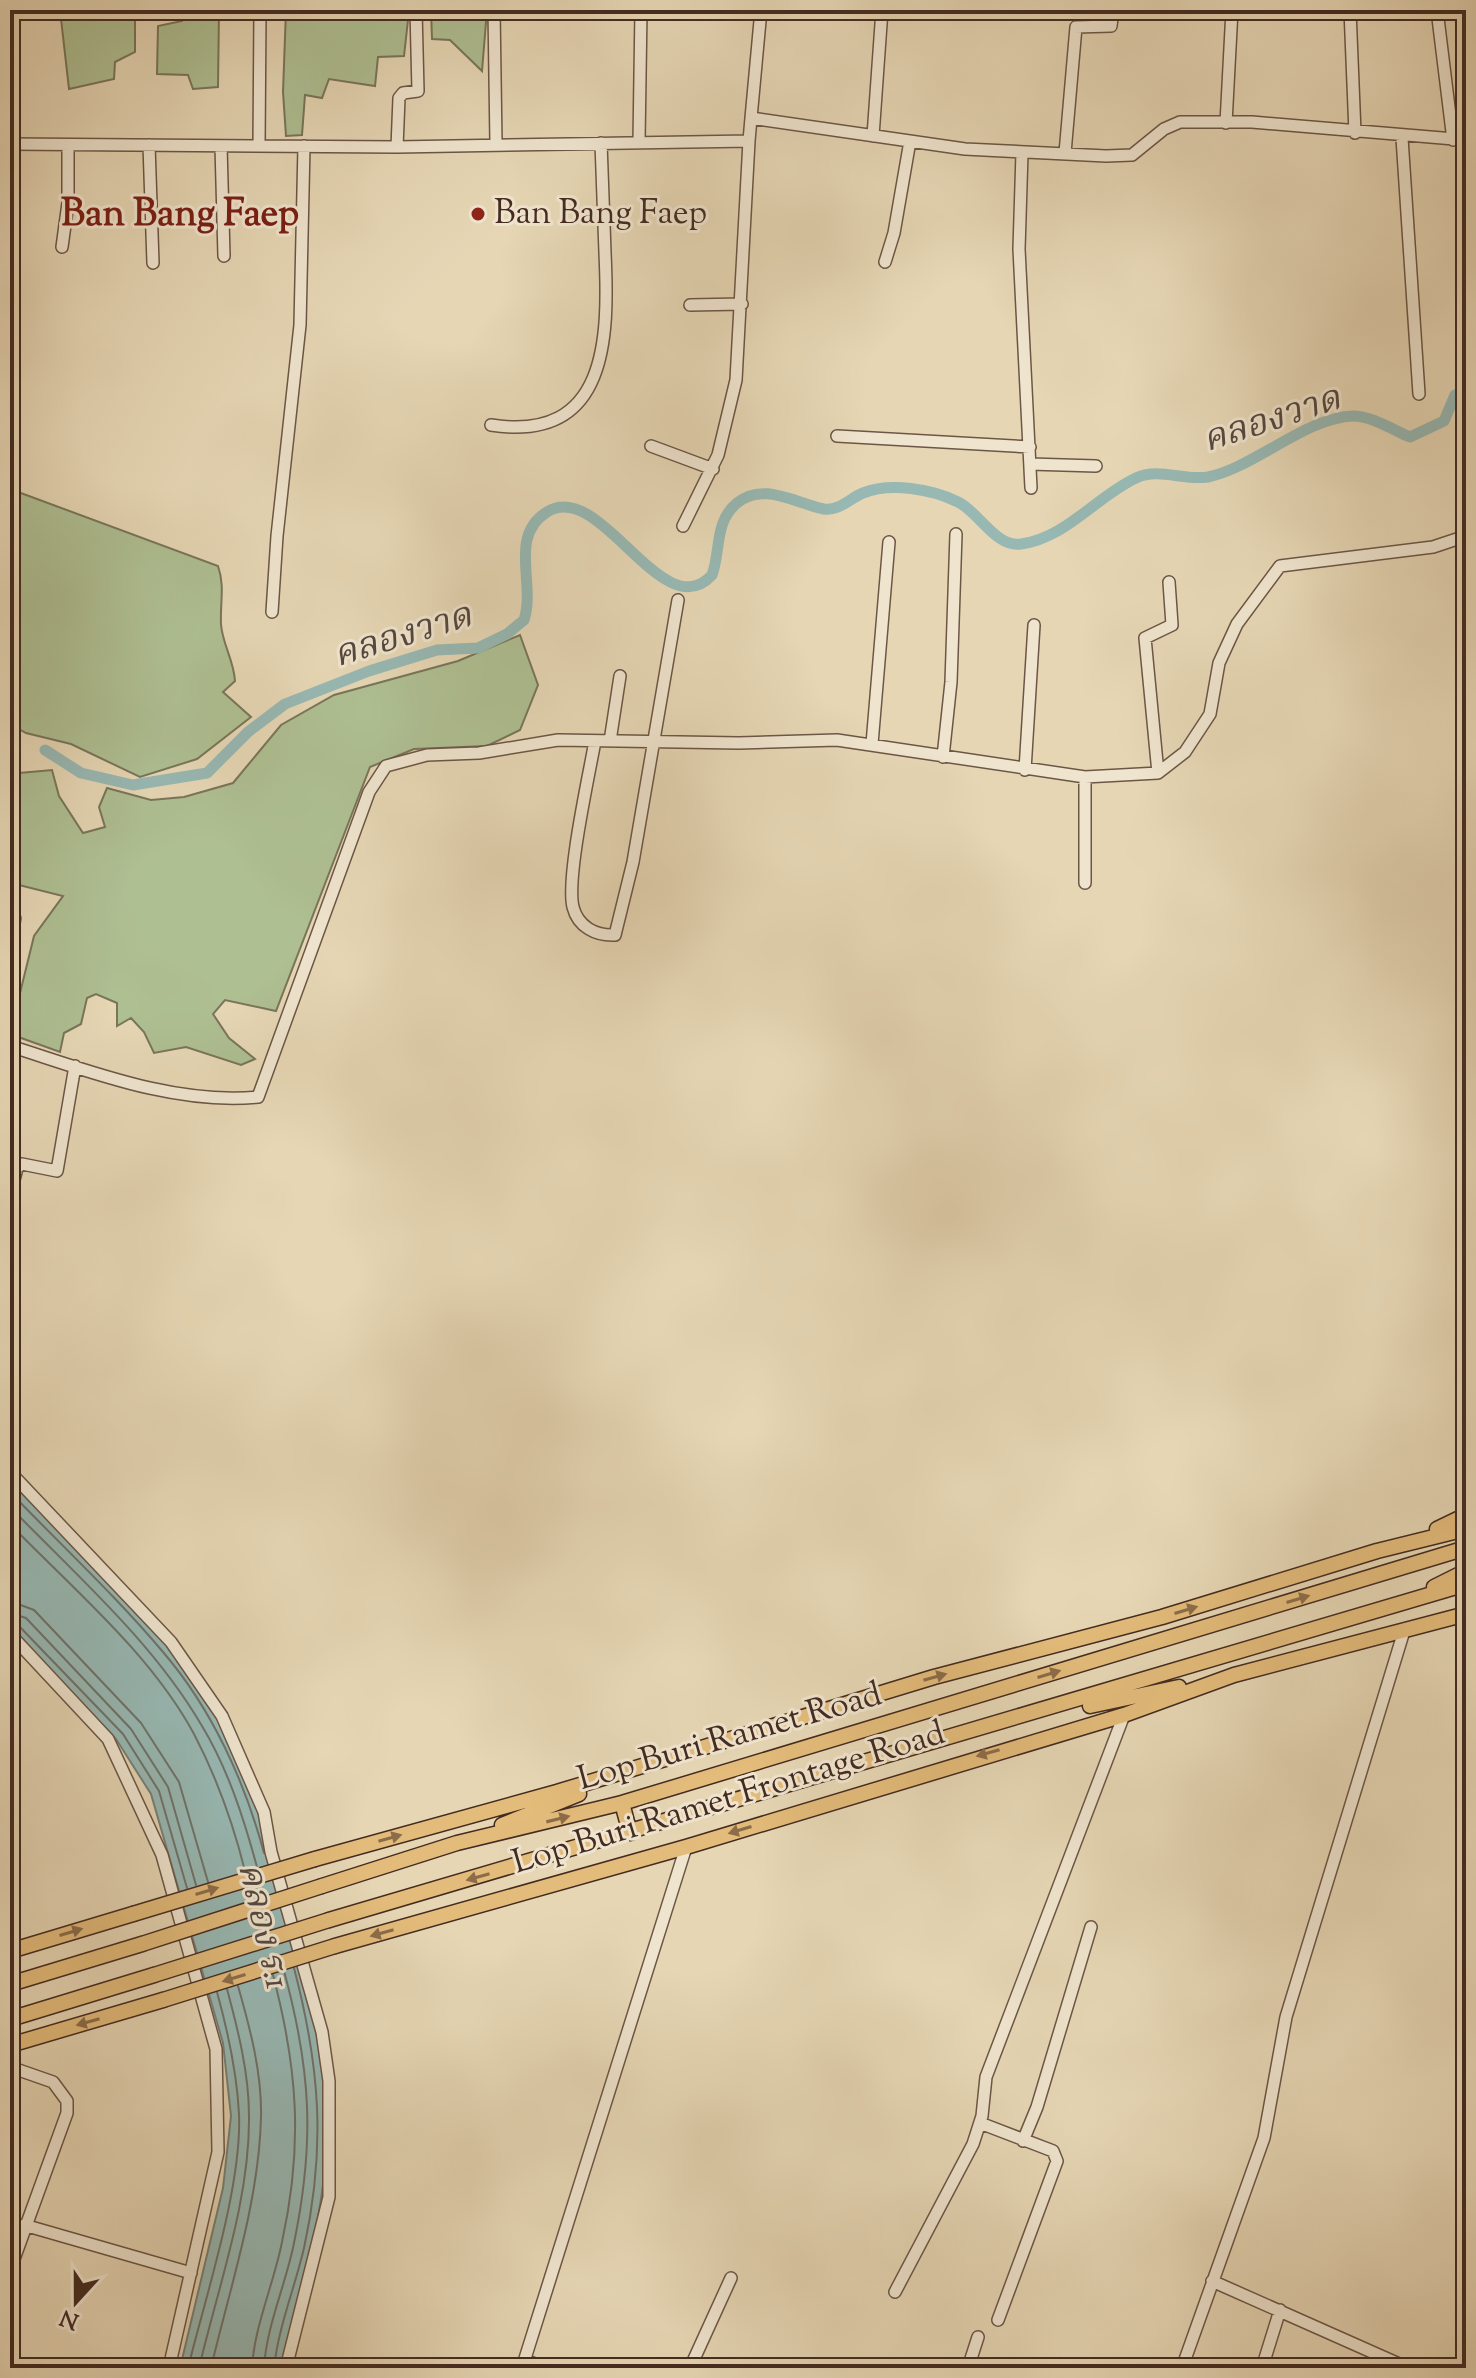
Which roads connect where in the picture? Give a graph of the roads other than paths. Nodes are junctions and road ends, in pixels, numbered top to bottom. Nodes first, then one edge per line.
1 (260, 10) edge
2 (416, 10) edge
3 (494, 10) edge
4 (641, 10) edge
5 (761, 10) edge
6 (882, 10) edge
7 (1113, 10) edge
8 (1232, 10) edge
9 (1350, 10) edge
10 (1437, 10) edge
11 (751, 118) junction
12 (1226, 123) junction
13 (1355, 133) junction
14 (873, 136) junction
15 (1402, 138) junction
16 (1453, 140) junction
17 (1466, 140) edge
18 (639, 141) junction
19 (749, 141) junction
20 (910, 141) junction
21 (601, 143) junction
22 (10, 144) edge
23 (496, 144) junction
24 (68, 145) junction
25 (149, 145) junction
26 (221, 146) junction
27 (259, 146) junction
28 (304, 146) junction
29 (397, 147) junction
30 (1022, 153) junction
31 (1065, 153) junction
32 (62, 247) dead end
33 (224, 256) dead end
34 (885, 262) dead end
35 (153, 263) dead end
36 (742, 304) junction
37 (690, 305) dead end
38 (1419, 394) dead end
39 (491, 425) dead end
40 (837, 436) dead end
41 (651, 446) dead end
42 (1030, 447) junction
43 (1030, 464) junction
44 (1096, 466) dead end
45 (713, 469) junction
46 (1031, 488) dead end
47 (683, 526) dead end
48 (956, 534) dead end
49 (1466, 536) edge
50 (889, 542) dead end
51 (1169, 582) dead end
52 (678, 600) dead end
53 (272, 612) dead end
54 (1034, 625) dead end
55 (620, 676) dead end
56 (595, 741) junction
57 (610, 741) junction
58 (652, 742) junction
59 (872, 744) junction
60 (943, 757) junction
61 (1025, 770) junction
62 (1158, 773) junction
63 (1085, 777) junction
64 (1085, 883) dead end
65 (10, 1046) edge
66 (75, 1066) junction
67 (10, 1196) edge
68 (10, 1472) edge
69 (1466, 1515) edge
70 (1466, 1529) edge
71 (1466, 1548) edge
72 (1377, 1551) junction
73 (1466, 1571) edge
74 (1466, 1584) edge
75 (1409, 1601) junction
76 (1466, 1614) edge
77 (1404, 1631) junction
78 (10, 1634) edge
79 (1234, 1675) junction
80 (1124, 1715) junction
81 (993, 1726) junction
82 (659, 1762) junction
83 (622, 1803) junction
84 (1466, 1829) edge
85 (630, 1833) junction
86 (457, 1843) junction
87 (686, 1847) junction
88 (1462, 1849) dead end
89 (1091, 1927) dead end
90 (10, 1951) edge
91 (10, 1984) edge
92 (10, 2019) edge
93 (10, 2045) edge
94 (10, 2067) edge
95 (980, 2123) junction
96 (1023, 2141) junction
97 (24, 2225) junction
98 (10, 2270) edge
99 (191, 2273) junction
100 (731, 2278) dead end
101 (1212, 2281) junction
102 (895, 2292) dead end
103 (1280, 2310) junction
104 (998, 2320) dead end
105 (978, 2337) dead end
106 (523, 2364) edge
107 (169, 2368) edge
108 (286, 2368) edge
109 (545, 2368) edge
110 (690, 2368) edge
111 (968, 2368) edge
112 (1182, 2368) edge
113 (1262, 2368) edge
114 (1408, 2368) edge

1 - 27 street
2 - 29 street
3 - 23 street
4 - 18 street
5 - 11 street
6 - 14 street
7 - 31 street
8 - 12 street
9 - 13 street
10 - 16 street
11 - 14 street
11 - 19 street
12 - 13 street
12 - 31 street
13 - 15 street
14 - 20 street
15 - 16 street
15 - 38 street
16 - 17 street
18 - 19 street
18 - 21 street
19 - 36 street
20 - 30 street
20 - 34 street
21 - 23 street
21 - 39 street
22 - 24 street
23 - 29 street
24 - 25 street
24 - 32 street
25 - 26 street
25 - 35 street
26 - 27 street
26 - 33 street
27 - 28 street
28 - 29 street
28 - 53 street
30 - 31 street
30 - 42 street
36 - 37 street
36 - 45 street
40 - 42 street
41 - 45 street
42 - 43 street
43 - 44 street
43 - 46 street
45 - 47 street
48 - 60 street
49 - 62 street
50 - 59 street
51 - 62 street
52 - 58 street
54 - 61 street
55 - 57 street
56 - 57 street
56 - 58 street
56 - 66 street
57 - 58 street
58 - 59 street
59 - 60 street
60 - 61 street
61 - 63 street
62 - 63 street
63 - 64 street
65 - 66 street
66 - 67 street
68 - 108 street
69 - 72 main road
70 - 72 main road, Lop Buri Ramet Frontage Road
83 -> 71 main road, Lop Buri Ramet Road
82 -> 72 main road, Lop Buri Ramet Frontage Road
73 - 75 main road
74 - 75 main road, Lop Buri Ramet Road
75 - 81 main road, Lop Buri Ramet Road
76 - 77 main road, Lop Buri Ramet Frontage Road
77 - 79 main road, Lop Buri Ramet Frontage Road
77 - 101 street
78 - 99 street
79 - 80 main road, Lop Buri Ramet Frontage Road
79 - 81 main road
80 -> 87 main road, Lop Buri Ramet Frontage Road
80 - 95 street
81 - 85 main road, Lop Buri Ramet Road
82 - 86 main road
90 -> 82 main road, Lop Buri Ramet Frontage Road, bridge
83 - 85 main road
86 -> 83 main road, Lop Buri Ramet Road
84 - 88 street
85 -> 92 main road, Lop Buri Ramet Road, bridge
86 - 91 main road, Lop Buri Ramet Road, bridge
87 -> 93 main road, Lop Buri Ramet Frontage Road, bridge
87 - 106 street
89 - 96 street
94 - 97 street
95 - 96 street
95 - 102 street
96 - 104 street
97 - 98 street
97 - 99 street
99 - 107 street
100 - 110 street
101 - 103 street
101 - 112 street
103 - 113 street
103 - 114 street
105 - 111 street
106 - 109 street

